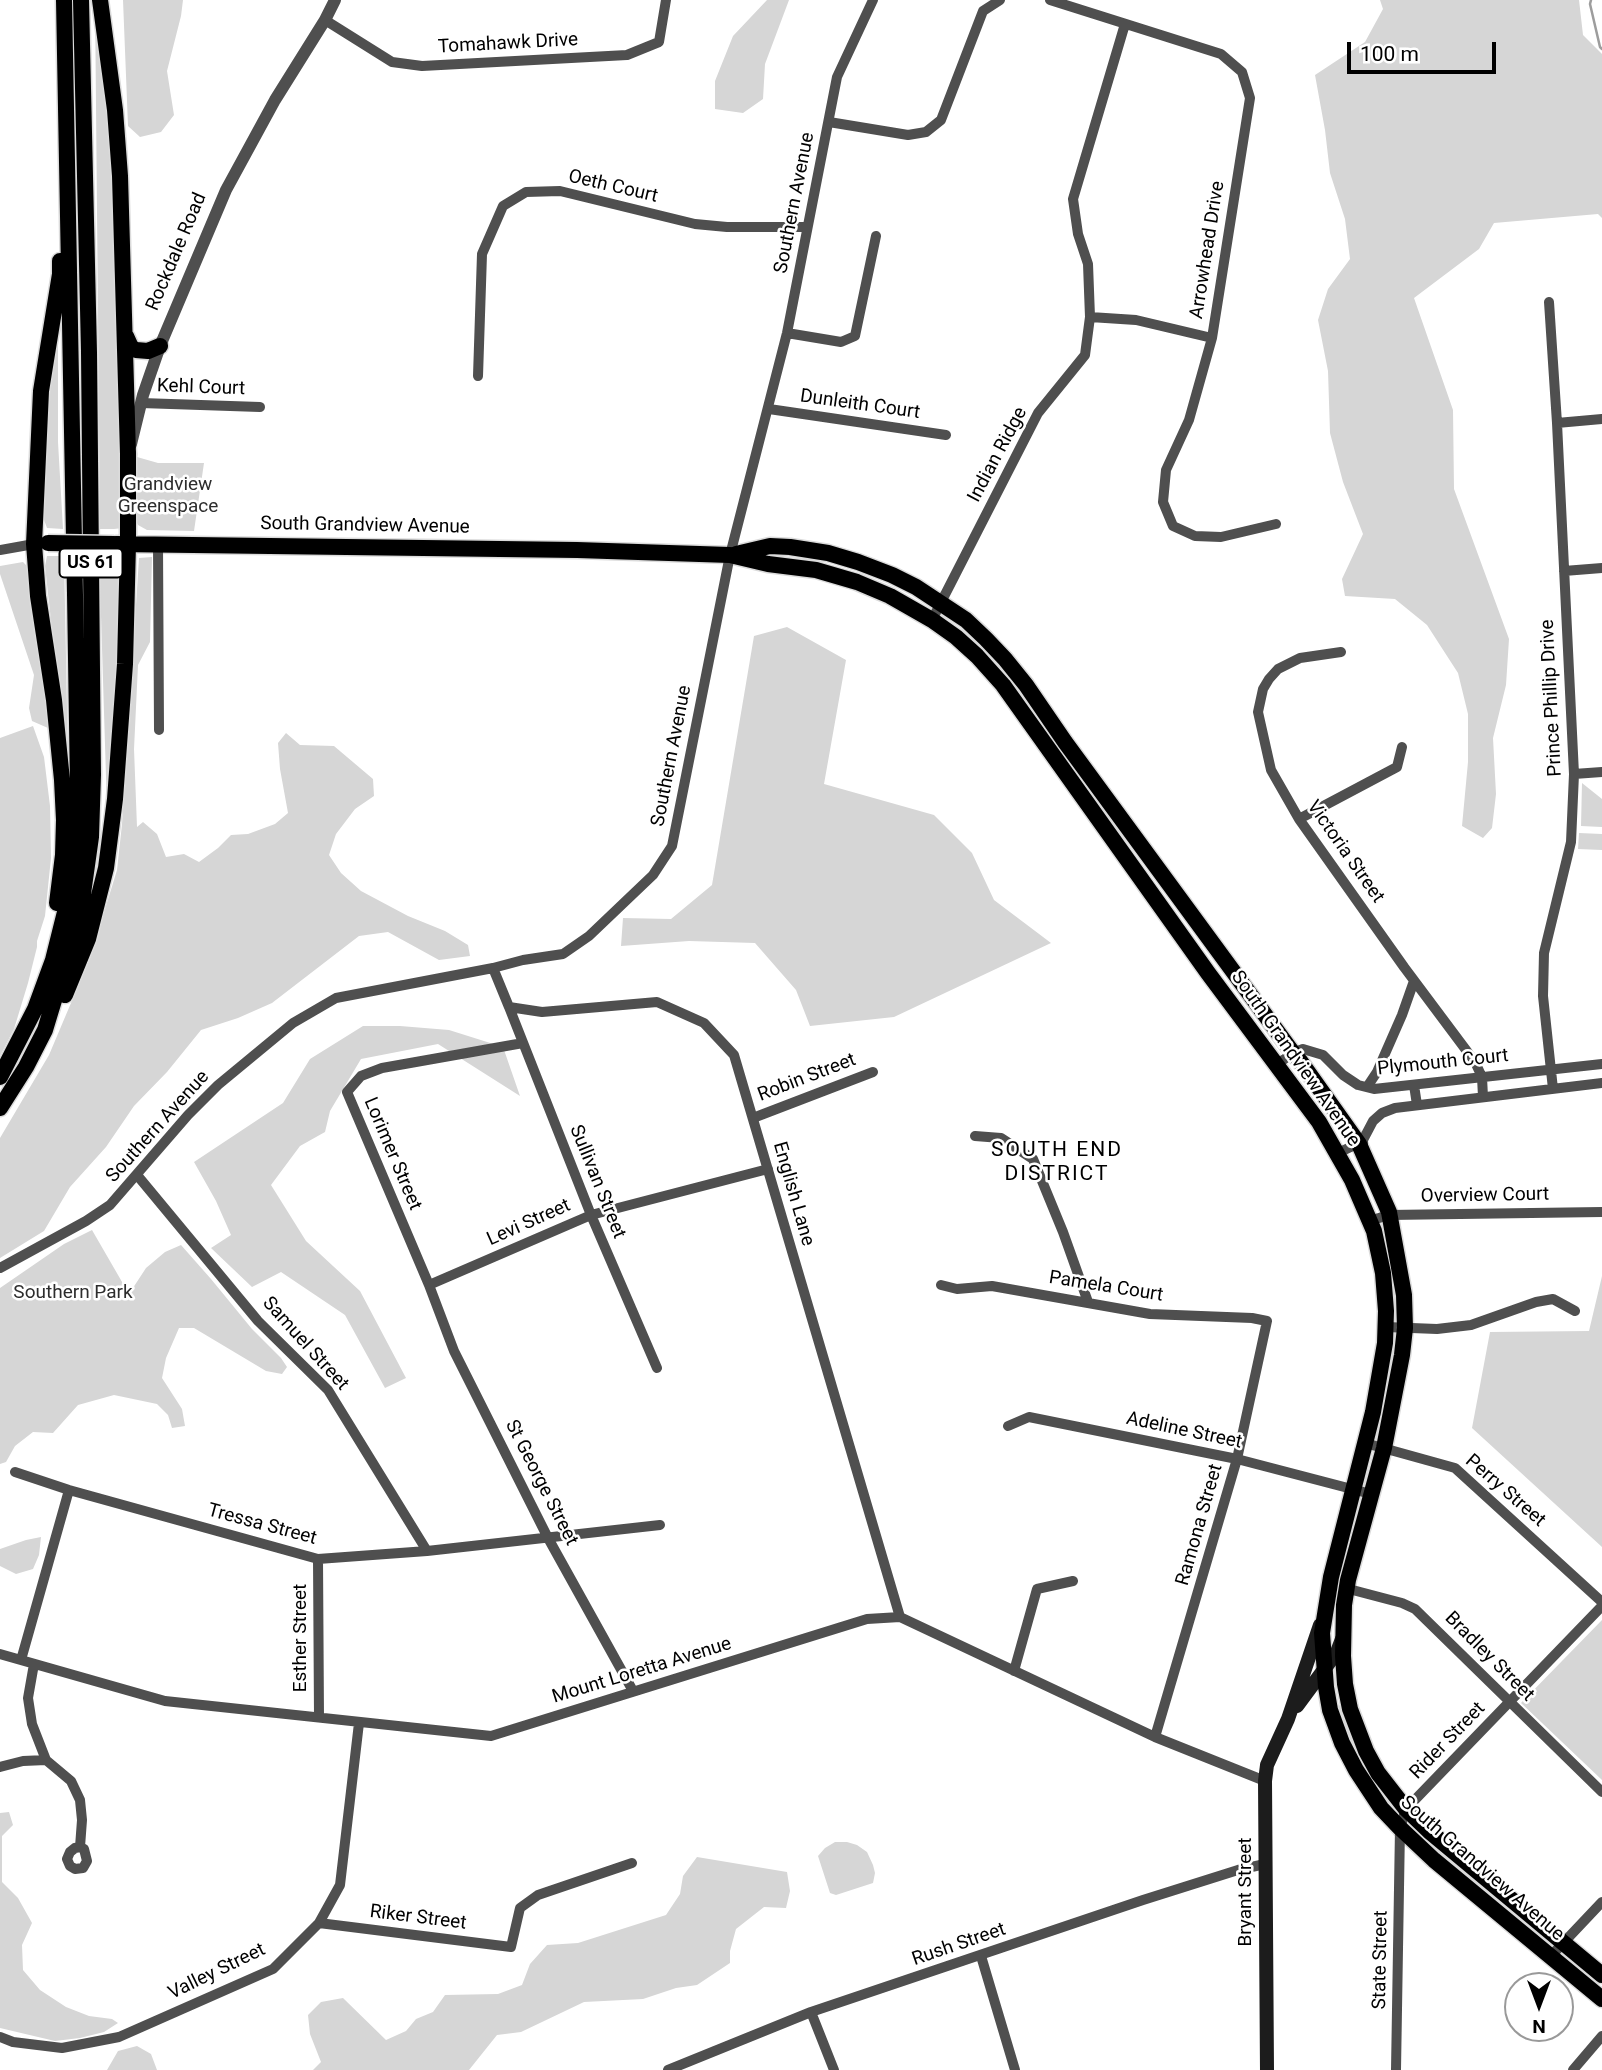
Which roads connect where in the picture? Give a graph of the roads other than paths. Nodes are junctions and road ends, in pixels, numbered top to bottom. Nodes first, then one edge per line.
1 (64, 0) edge
2 (81, 0) edge
3 (100, 0) edge
4 (335, 0) edge
5 (666, 0) edge
6 (873, 0) edge
7 (1000, 0) edge
8 (1050, 0) edge
9 (325, 20) junction
10 (1125, 24) junction
11 (829, 122) junction
12 (68, 198) junction
13 (807, 227) junction
14 (876, 236) dead end
15 (1549, 302) dead end
16 (1090, 317) junction
17 (787, 334) junction
18 (126, 336) junction
19 (1212, 338) junction
20 (160, 346) junction
21 (478, 376) dead end
22 (141, 403) junction
23 (260, 407) dead end
24 (769, 409) junction
25 (1602, 419) edge
26 (1557, 423) junction
27 (946, 435) dead end
28 (128, 454) junction
29 (1276, 524) dead end
30 (41, 544) junction
31 (121, 544) junction
32 (158, 544) junction
33 (0, 550) edge
34 (730, 555) junction
35 (1602, 568) edge
36 (1563, 571) junction
37 (942, 603) junction
38 (932, 620) junction
39 (1341, 652) dead end
40 (159, 730) dead end
41 (1067, 745) junction
42 (1402, 747) dead end
43 (1052, 755) junction
44 (1602, 772) edge
45 (1574, 774) junction
46 (1299, 819) junction
47 (493, 968) junction
48 (1415, 981) junction
49 (509, 1007) junction
50 (35, 1009) junction
51 (45, 1030) junction
52 (523, 1043) junction
53 (1296, 1052) junction
54 (1475, 1062) junction
55 (1602, 1064) edge
56 (1276, 1065) junction
57 (1550, 1070) junction
58 (873, 1072) dead end
59 (1505, 1074) junction
60 (0, 1077) edge
61 (1482, 1077) junction
62 (1602, 1083) edge
63 (1414, 1084) junction
64 (1367, 1087) junction
65 (1553, 1089) junction
66 (1483, 1097) junction
67 (1417, 1105) junction
68 (0, 1108) edge
69 (753, 1118) junction
70 (975, 1136) dead end
71 (1362, 1147) junction
72 (1338, 1153) junction
73 (768, 1169) junction
74 (137, 1175) junction
75 (1602, 1212) edge
76 (591, 1214) junction
77 (1389, 1215) junction
78 (1369, 1220) junction
79 (0, 1268) edge
80 (429, 1285) junction
81 (941, 1285) dead end
82 (1088, 1302) junction
83 (1575, 1311) dead end
84 (1267, 1321) joint
85 (1386, 1327) junction
86 (1405, 1328) junction
87 (657, 1368) dead end
88 (1008, 1426) dead end
89 (1365, 1443) junction
90 (1384, 1448) junction
91 (1237, 1459) junction
92 (15, 1472) dead end
93 (1353, 1489) junction
94 (69, 1490) junction
95 (1371, 1494) junction
96 (660, 1525) dead end
97 (548, 1538) junction
98 (427, 1551) junction
99 (318, 1559) junction
100 (1073, 1581) dead end
101 (1329, 1585) junction
102 (1347, 1588) junction
103 (1602, 1604) edge
104 (1325, 1607) junction
105 (900, 1617) junction
106 (1343, 1636) junction
107 (0, 1654) edge
108 (21, 1660) junction
109 (34, 1664) junction
110 (1324, 1669) junction
111 (1014, 1671) junction
112 (633, 1691) junction
113 (1304, 1697) junction
114 (1510, 1702) junction
115 (1329, 1703) junction
116 (319, 1717) junction
117 (1288, 1719) junction
118 (359, 1723) junction
119 (1155, 1737) junction
120 (46, 1760) junction
121 (0, 1767) edge
122 (1265, 1781) junction
123 (1602, 1792) edge
124 (1406, 1809) junction
125 (1400, 1828) junction
126 (80, 1847) dead end
127 (1400, 1850) joint
128 (632, 1863) dead end
129 (1265, 1864) junction
130 (1602, 1902) edge
131 (319, 1923) junction
132 (1563, 1943) junction
133 (981, 1956) junction
134 (1550, 1957) junction
135 (1602, 1975) edge
136 (1602, 1999) edge
137 (811, 2012) junction
138 (1602, 2036) edge
139 (0, 2037) edge
140 (668, 2070) edge
141 (834, 2070) edge
142 (1015, 2070) edge
143 (1267, 2070) edge
144 (1396, 2070) edge
145 (1573, 2070) edge

1 - 12 main road, US 61
2 - 51 main road, US 61
3 - 18 main road
4 - 9 street, Rockdale Road
5 - 9 street, Tomahawk Drive
6 - 11 street, Southern Avenue
7 - 11 street
8 - 10 street, Arrowhead Drive
9 - 20 street, Rockdale Road
10 - 16 street, Indian Ridge
10 - 19 street, Arrowhead Drive
11 - 13 street, Southern Avenue
12 - 30 main road
12 - 50 main road, US 61
13 - 17 street, Southern Avenue
13 - 21 street, Oeth Court
14 - 17 street
15 - 26 street, Prince Phillip Drive
16 - 19 street
16 - 37 street, Indian Ridge
17 - 24 street, Southern Avenue
18 - 20 main road
18 - 28 main road
19 - 29 street, Arrowhead Drive
20 - 22 street, Rockdale Road
22 - 23 street, Kehl Court
22 - 28 street, Rockdale Road
24 - 27 street, Dunleith Court
24 - 34 street, Southern Avenue
25 - 26 street
26 - 36 street, Prince Phillip Drive
28 - 31 main road, Rockdale Road
30 - 31 main road, South Grandview Avenue, bridge
30 - 33 street, South Grandview Avenue
30 - 50 main road
31 - 32 main road, South Grandview Avenue
31 - 51 main road, Rockdale Road
32 - 34 main road, South Grandview Avenue
32 - 40 street
34 - 37 main road, South Grandview Avenue
34 - 38 main road, South Grandview Avenue
34 - 47 street, Southern Avenue
35 - 36 street
36 - 45 street, Prince Phillip Drive
37 - 38 street, Indian Ridge
37 - 41 main road, South Grandview Avenue
38 - 43 main road, South Grandview Avenue
39 - 46 street, Victoria Street
41 - 43 main road
41 - 53 main road, South Grandview Avenue
42 - 46 street
43 - 56 main road, South Grandview Avenue
44 - 45 street
45 - 57 street, Prince Phillip Drive
46 - 48 street, Victoria Street
47 - 49 street
47 - 74 street, Southern Avenue
48 - 54 street, Victoria Street
48 - 64 street
49 - 52 street, Sullivan Street
49 - 69 street, English Lane
50 - 60 main road, US 61
51 - 68 main road, US 61
52 - 76 street, Sullivan Street
52 - 80 street, Lorimer Street
53 - 56 street
53 - 64 street, Plymouth Court
53 - 71 main road, South Grandview Avenue
54 - 59 street
54 - 61 street, Victoria Street
55 - 57 street, Plymouth Court
56 - 72 main road, South Grandview Avenue
57 - 59 street, Plymouth Court
57 - 65 street, Prince Phillip Drive
58 - 69 street, Robin Street
59 - 61 street, Plymouth Court
61 - 63 street, Plymouth Court
61 - 66 street, Victoria Street
62 - 65 street, Plymouth Court
63 - 64 street, Plymouth Court
63 - 67 street
65 - 66 street, Plymouth Court
66 - 67 street, Plymouth Court
67 - 71 street, Plymouth Court
69 - 73 street, English Lane
70 - 82 street
71 - 72 street
71 - 77 main road, South Grandview Avenue
72 - 78 main road, South Grandview Avenue
73 - 76 street, Levi Street
73 - 105 street, English Lane
74 - 79 street, Southern Avenue
74 - 98 street, Samuel Street
75 - 77 street, Overview Court
76 - 80 street, Levi Street
76 - 87 street, Sullivan Street
77 - 78 street, Overview Court
77 - 86 main road, South Grandview Avenue
78 - 85 main road, South Grandview Avenue
80 - 97 street, St George Street
81 - 82 street, Pamela Court
82 - 84 street, Pamela Court
83 - 86 street
84 - 91 street, Ramona Street
85 - 86 street
85 - 89 main road, South Grandview Avenue
86 - 90 main road, South Grandview Avenue
88 - 91 street, Adeline Street
89 - 90 street, Perry Street
89 - 93 main road, South Grandview Avenue
90 - 95 main road, South Grandview Avenue
90 - 103 street, Perry Street
91 - 93 street, Adeline Street
91 - 119 street, Ramona Street
92 - 94 street, Tressa Street
93 - 95 street, Adeline Street
93 - 101 main road, South Grandview Avenue
94 - 99 street, Tressa Street
94 - 108 street
95 - 102 main road, South Grandview Avenue
96 - 97 street, Tressa Street
97 - 98 street, Tressa Street
97 - 112 street, St George Street
98 - 99 street, Tressa Street
99 - 116 street, Esther Street
100 - 111 street
101 - 102 street, Bradley Street
101 - 104 main road, South Grandview Avenue
102 - 106 main road, South Grandview Avenue
102 - 114 street, Bradley Street
103 - 114 street, Rider Street
104 - 110 main road, South Grandview Avenue
104 - 117 main road
105 - 111 street, Mount Loretta Avenue
105 - 112 street, Mount Loretta Avenue
106 - 110 main road
106 - 124 main road, South Grandview Avenue
107 - 108 street, Mount Loretta Avenue
108 - 109 street, Mount Loretta Avenue
109 - 116 street, Mount Loretta Avenue
109 - 120 street
110 - 113 main road
110 - 115 main road, South Grandview Avenue
111 - 119 street, Mount Loretta Avenue
112 - 118 street, Mount Loretta Avenue
113 - 115 main road
113 - 117 main road
114 - 123 street, Bradley Street
114 - 124 street, Rider Street
115 - 125 main road, South Grandview Avenue
116 - 118 street, Mount Loretta Avenue
117 - 122 main road, Bryant Street
118 - 131 street, Valley Street
119 - 122 street, Mount Loretta Avenue
120 - 121 street
120 - 126 street
122 - 129 main road, Bryant Street
124 - 125 street, Rider Street
124 - 132 main road, South Grandview Avenue
125 - 127 street, Rider Street
125 - 134 main road, South Grandview Avenue
127 - 144 street, State Street
128 - 131 street, Riker Street
129 - 133 street, Rush Street
129 - 143 main road, Bryant Street
130 - 132 street
131 - 139 street, Valley Street
132 - 134 street
132 - 135 main road, South Grandview Avenue
133 - 137 street, Rush Street
133 - 142 street
134 - 136 main road, South Grandview Avenue
137 - 140 street, Rush Street
137 - 141 street
138 - 145 street

